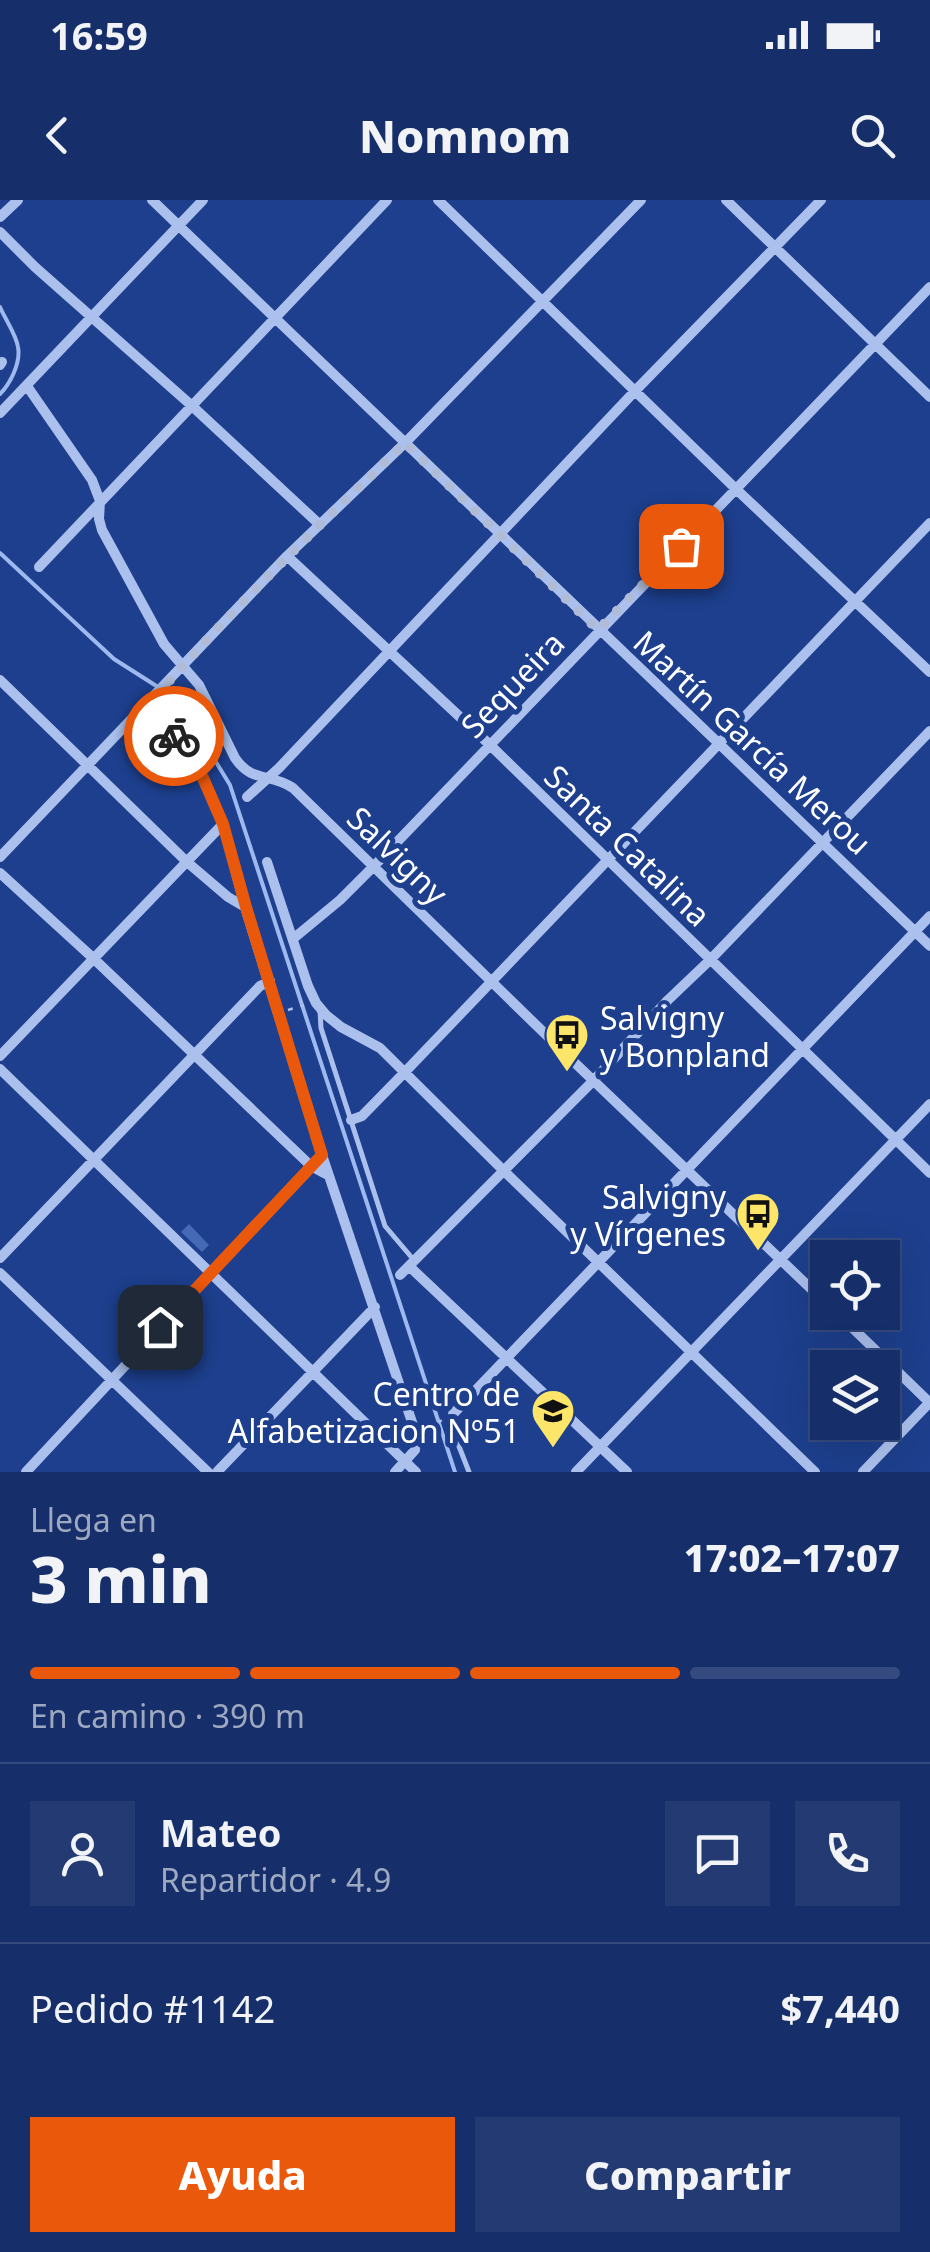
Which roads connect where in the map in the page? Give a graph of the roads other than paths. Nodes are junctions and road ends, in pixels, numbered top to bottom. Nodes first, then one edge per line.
1 (18, 200) edge
2 (152, 200) edge
3 (203, 200) edge
4 (388, 200) edge
5 (438, 200) edge
6 (641, 200) edge
7 (726, 200) edge
8 (820, 200) edge
9 (0, 218) edge
10 (179, 225) junction
11 (0, 232) edge
12 (776, 247) junction
13 (930, 287) edge
14 (542, 302) junction
15 (90, 317) junction
16 (276, 317) junction
17 (874, 344) junction
18 (27, 386) junction
19 (635, 391) junction
20 (930, 397) edge
21 (192, 404) junction
22 (0, 413) edge
23 (405, 443) junction
24 (737, 490) junction
25 (100, 501) junction
26 (930, 523) edge
27 (320, 524) junction
28 (499, 533) junction
29 (287, 556) junction
30 (39, 567) dead end
31 (854, 602) junction
32 (598, 630) junction
33 (388, 651) junction
34 (183, 664) junction
35 (930, 672) edge
36 (0, 680) edge
37 (149, 704) junction
38 (930, 731) edge
39 (489, 744) junction
40 (720, 744) junction
41 (88, 766) junction
42 (268, 778) junction
43 (247, 798) dead end
44 (223, 824) junction
45 (824, 842) junction
46 (0, 857) edge
47 (608, 861) junction
48 (186, 862) junction
49 (267, 862) dead end
50 (374, 866) junction
51 (0, 873) edge
52 (246, 907) junction
53 (930, 916) edge
54 (916, 932) junction
55 (294, 938) junction
56 (930, 946) edge
57 (93, 958) junction
58 (710, 960) junction
59 (491, 980) junction
60 (270, 981) junction
61 (314, 1006) junction
62 (801, 1050) junction
63 (194, 1055) junction
64 (0, 1056) edge
65 (0, 1070) edge
66 (404, 1074) junction
67 (594, 1080) junction
68 (930, 1104) edge
69 (351, 1120) junction
70 (894, 1140) junction
71 (322, 1155) junction
72 (94, 1159) junction
73 (311, 1166) junction
74 (686, 1170) junction
75 (504, 1171) junction
76 (930, 1174) edge
77 (329, 1175) junction
78 (0, 1258) edge
79 (780, 1260) junction
80 (597, 1262) junction
81 (413, 1264) junction
82 (0, 1273) edge
83 (210, 1273) junction
84 (400, 1275) dead end
85 (810, 1288) edge
86 (375, 1307) junction
87 (855, 1330) edge
88 (692, 1354) junction
89 (508, 1357) junction
90 (314, 1371) junction
91 (110, 1381) junction
92 (930, 1402) edge
93 (453, 1414) joint
94 (601, 1447) junction
95 (406, 1461) junction
96 (26, 1472) edge
97 (208, 1472) edge
98 (217, 1472) edge
99 (396, 1472) edge
100 (416, 1472) edge
101 (469, 1472) edge
102 (576, 1472) edge
103 (627, 1472) edge
104 (815, 1472) edge
105 (863, 1472) edge

1 - 9 street
2 - 10 street, Martín García Merou
3 - 10 street
4 - 16 street
5 - 14 street
6 - 14 street
7 - 12 street
8 - 12 street
10 - 15 street
10 - 16 street, Martín García Merou
11 - 15 street
12 - 17 street
12 - 19 street
13 - 17 street, Sequeira
14 - 19 street
14 - 23 street
15 - 18 street
15 - 21 street
16 - 21 street
16 - 23 street, Martín García Merou
17 - 20 street
17 - 24 street, Sequeira
18 - 22 street
18 - 25 street, Salvigny
19 - 24 street
19 - 28 street
21 - 25 street
21 - 27 street
23 - 27 street
23 - 28 street, Martín García Merou
24 - 31 street
24 - 32 street, Sequeira
25 - 30 street
25 - 34 street, Salvigny
26 - 31 street
27 - 29 street
28 - 32 street, Martín García Merou
28 - 33 street
29 - 33 street, Santa Catalina
29 - 34 street
31 - 35 street
31 - 40 street
32 - 39 street, Sequeira
32 - 40 street, Martín García Merou
33 - 39 street, Santa Catalina
33 - 42 street
34 - 37 street
34 - 42 street, Salvigny
36 - 41 street
37 - 41 street
37 - 44 street
38 - 45 street
39 - 47 street, Santa Catalina
39 - 50 street, Sequeira
40 - 45 street, Martín García Merou
40 - 47 street
41 - 46 street
41 - 48 street
42 - 43 street
42 - 50 street, Salvigny
44 - 48 street
44 - 52 street
45 - 54 street, Martín García Merou
45 - 58 street
47 - 58 street, Santa Catalina
47 - 59 street
48 - 52 street
48 - 57 street
49 - 55 street
50 - 55 street, Sequeira
50 - 59 street, Salvigny
51 - 57 street
52 - 60 street
53 - 54 street
54 - 56 street, Martín García Merou
54 - 62 street
55 - 61 street
57 - 63 street
57 - 64 street
58 - 62 street, Santa Catalina
58 - 67 street
59 - 66 street
59 - 67 street, Salvigny
60 - 63 street
60 - 71 street
61 - 66 street
61 - 69 lane
62 - 70 street, Santa Catalina
62 - 74 street
63 - 72 street
63 - 73 street
65 - 72 street
66 - 69 street
66 - 75 street
67 - 74 street, Salvigny
67 - 75 street
68 - 70 street
69 - 81 lane
70 - 76 street, Santa Catalina
70 - 79 street
71 - 73 street
71 - 77 street
72 - 78 street
72 - 83 street
73 - 77 street
73 - 83 street
74 - 79 street, Salvigny
74 - 80 street
75 - 80 street
75 - 81 street
77 - 86 street
79 - 85 street, Salvigny
79 - 88 street
80 - 88 street
80 - 89 street
81 - 84 street
81 - 89 street
82 - 91 street
83 - 90 street
83 - 91 street
86 - 90 street
86 - 95 street
87 - 92 street
88 - 94 street
88 - 104 street
89 - 93 street
89 - 94 street
90 - 95 street
90 - 98 street
91 - 96 street
91 - 97 street
92 - 105 street
93 - 101 lane
94 - 102 street
94 - 103 street
95 - 99 street
95 - 100 street

